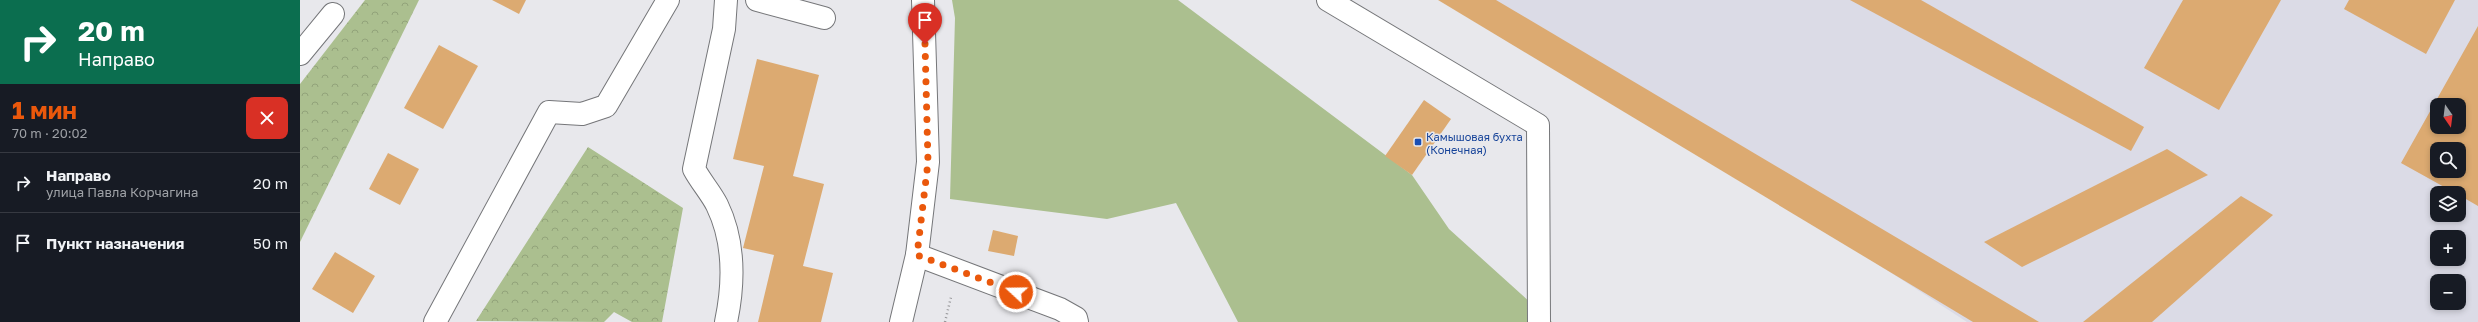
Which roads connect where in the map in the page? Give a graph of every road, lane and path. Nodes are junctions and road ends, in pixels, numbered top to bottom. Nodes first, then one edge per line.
1 (668, 0) edge
2 (726, 0) edge
3 (757, 0) edge
4 (924, 0) edge
5 (1328, 0) edge
6 (333, 14) dead end
7 (824, 18) dead end
8 (300, 54) edge
9 (917, 255) junction
10 (434, 322) edge
11 (726, 322) edge
12 (901, 322) edge
13 (1077, 322) edge
14 (1539, 322) edge

1 - 10 street
2 - 11 street
3 - 7 street
4 - 9 street
5 - 14 street
6 - 8 street
9 - 12 street
9 - 13 street

